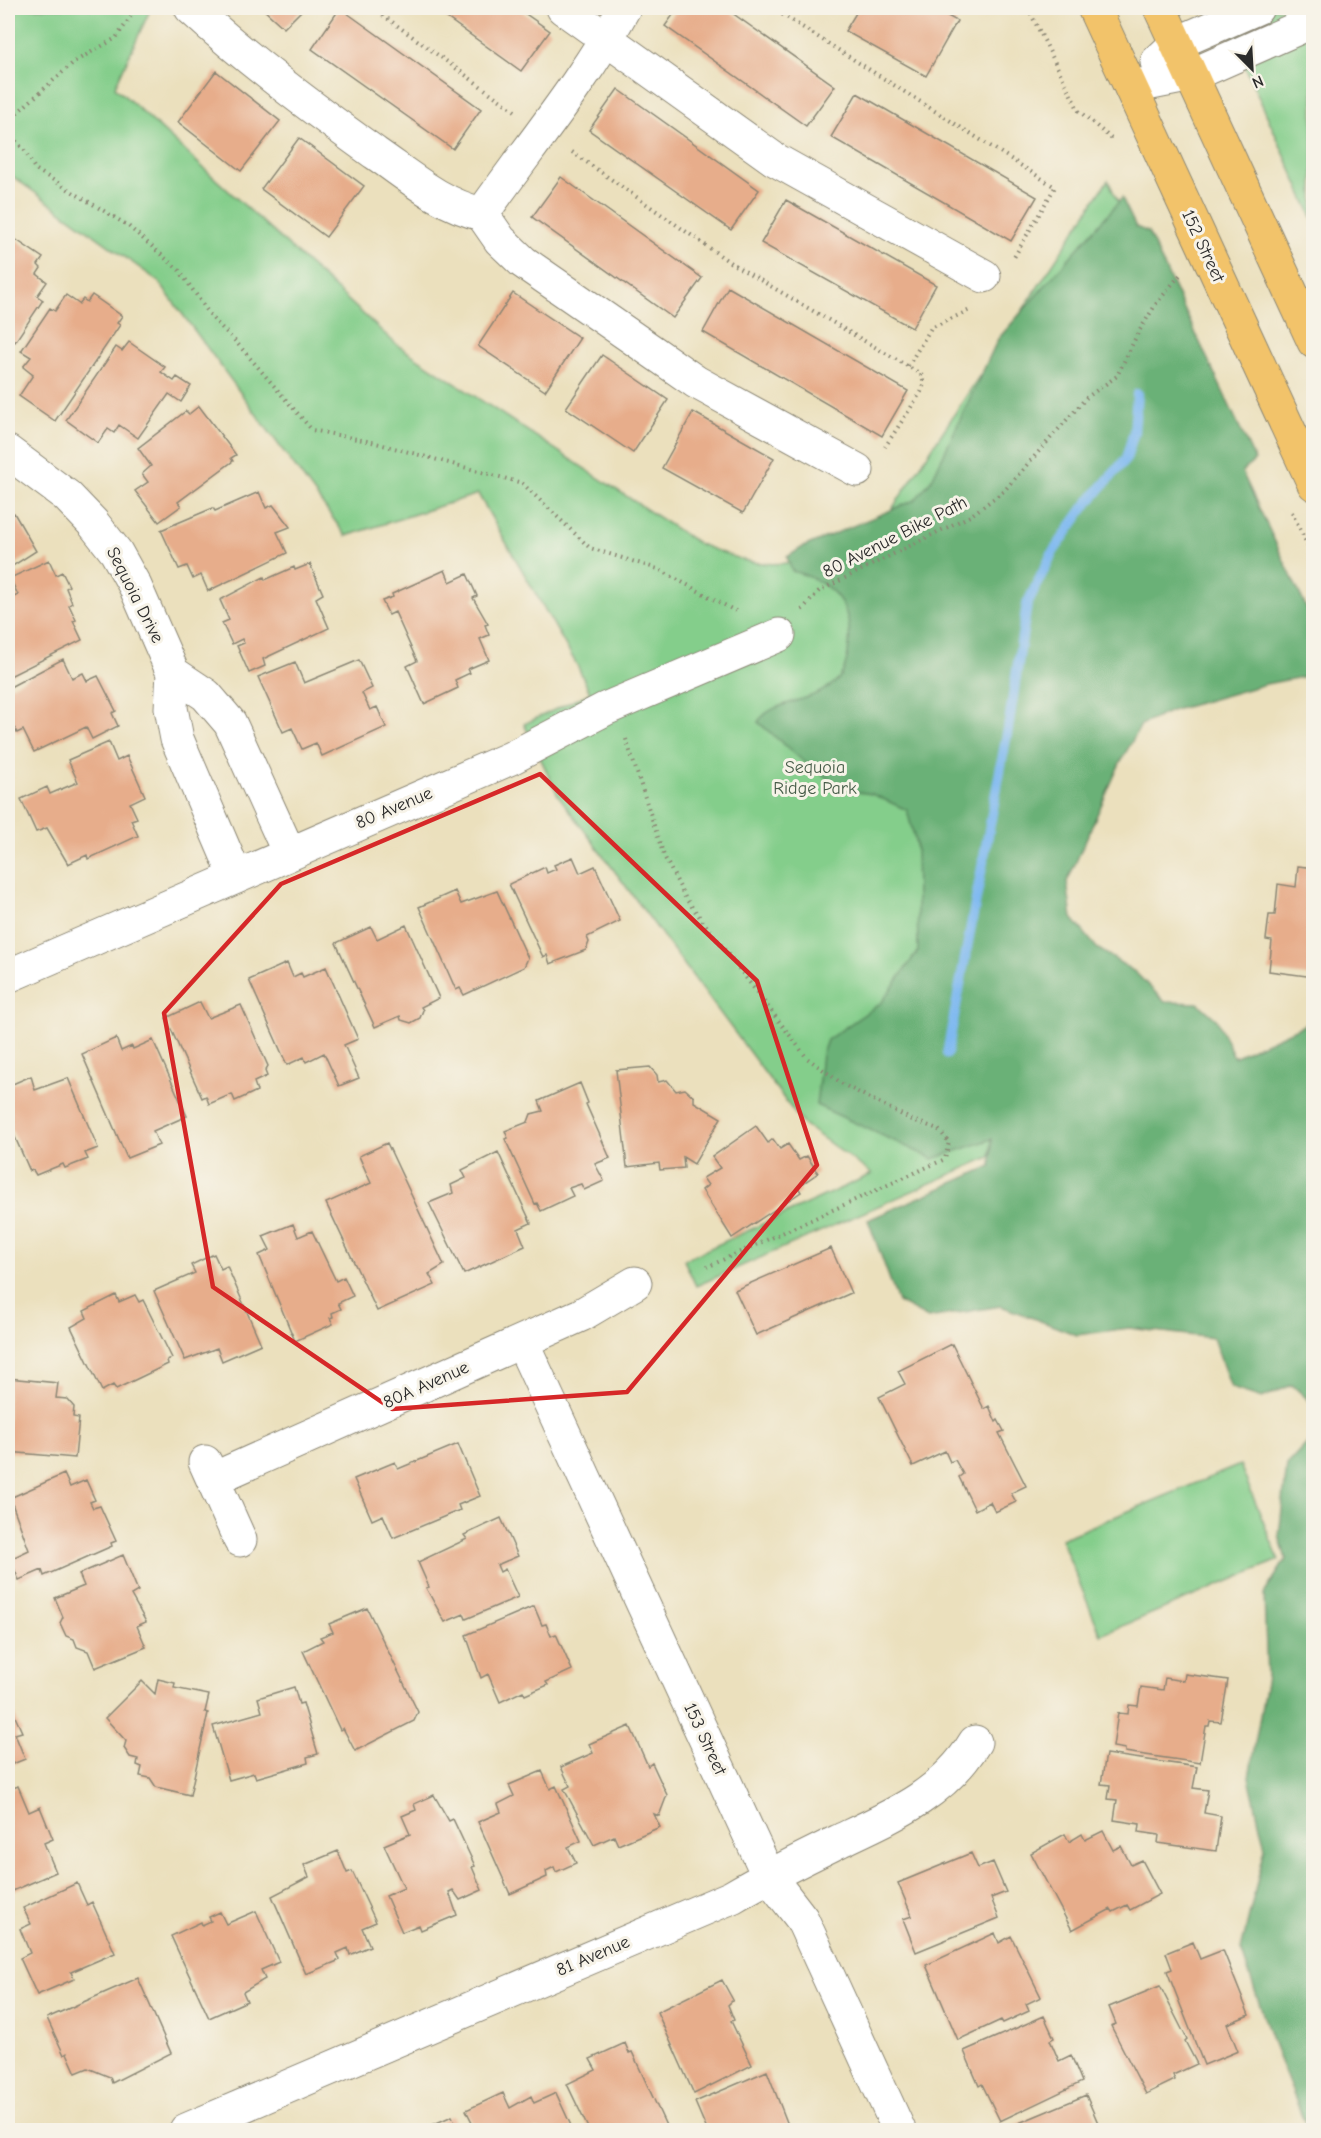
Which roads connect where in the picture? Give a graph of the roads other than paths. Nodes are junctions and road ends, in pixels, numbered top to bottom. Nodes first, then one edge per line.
1 (191, 8) edge
2 (563, 8) edge
3 (624, 8) edge
4 (1094, 8) edge
5 (1160, 8) edge
6 (1257, 8) edge
7 (1314, 21) edge
8 (606, 40) junction
9 (1177, 43) junction
10 (1192, 75) junction
11 (1131, 87) junction
12 (482, 214) junction
13 (992, 281) road end
14 (1314, 342) edge
15 (8, 452) edge
16 (857, 470) road end
17 (1314, 483) edge
18 (779, 635) road end
19 (173, 673) junction
20 (289, 853) junction
21 (236, 877) junction
22 (8, 976) edge
23 (635, 1283) dead end
24 (522, 1342) junction
25 (240, 1540) dead end
26 (975, 1742) dead end
27 (768, 1875) junction
28 (186, 2130) edge
29 (899, 2130) edge

1 - 12 street
2 - 8 street
3 - 8 street
4 - 11 main road, 152 Street
5 - 9 main road
6 - 9 street
7 - 10 street
8 - 12 street
8 - 13 street
9 - 10 main road
9 - 11 street
10 - 11 street
10 - 14 main road
11 - 17 main road, 152 Street
12 - 16 street
15 - 19 street, Sequoia Drive
18 - 20 street, 80 Avenue
19 - 20 street
19 - 21 street, Sequoia Drive
20 - 21 street, 80 Avenue
21 - 22 street, 80 Avenue
23 - 24 street, 80A Avenue
24 - 25 street, 80A Avenue
24 - 27 street, 153 Street
26 - 27 street, 81 Avenue
27 - 28 street, 81 Avenue
27 - 29 street, 153 Street

